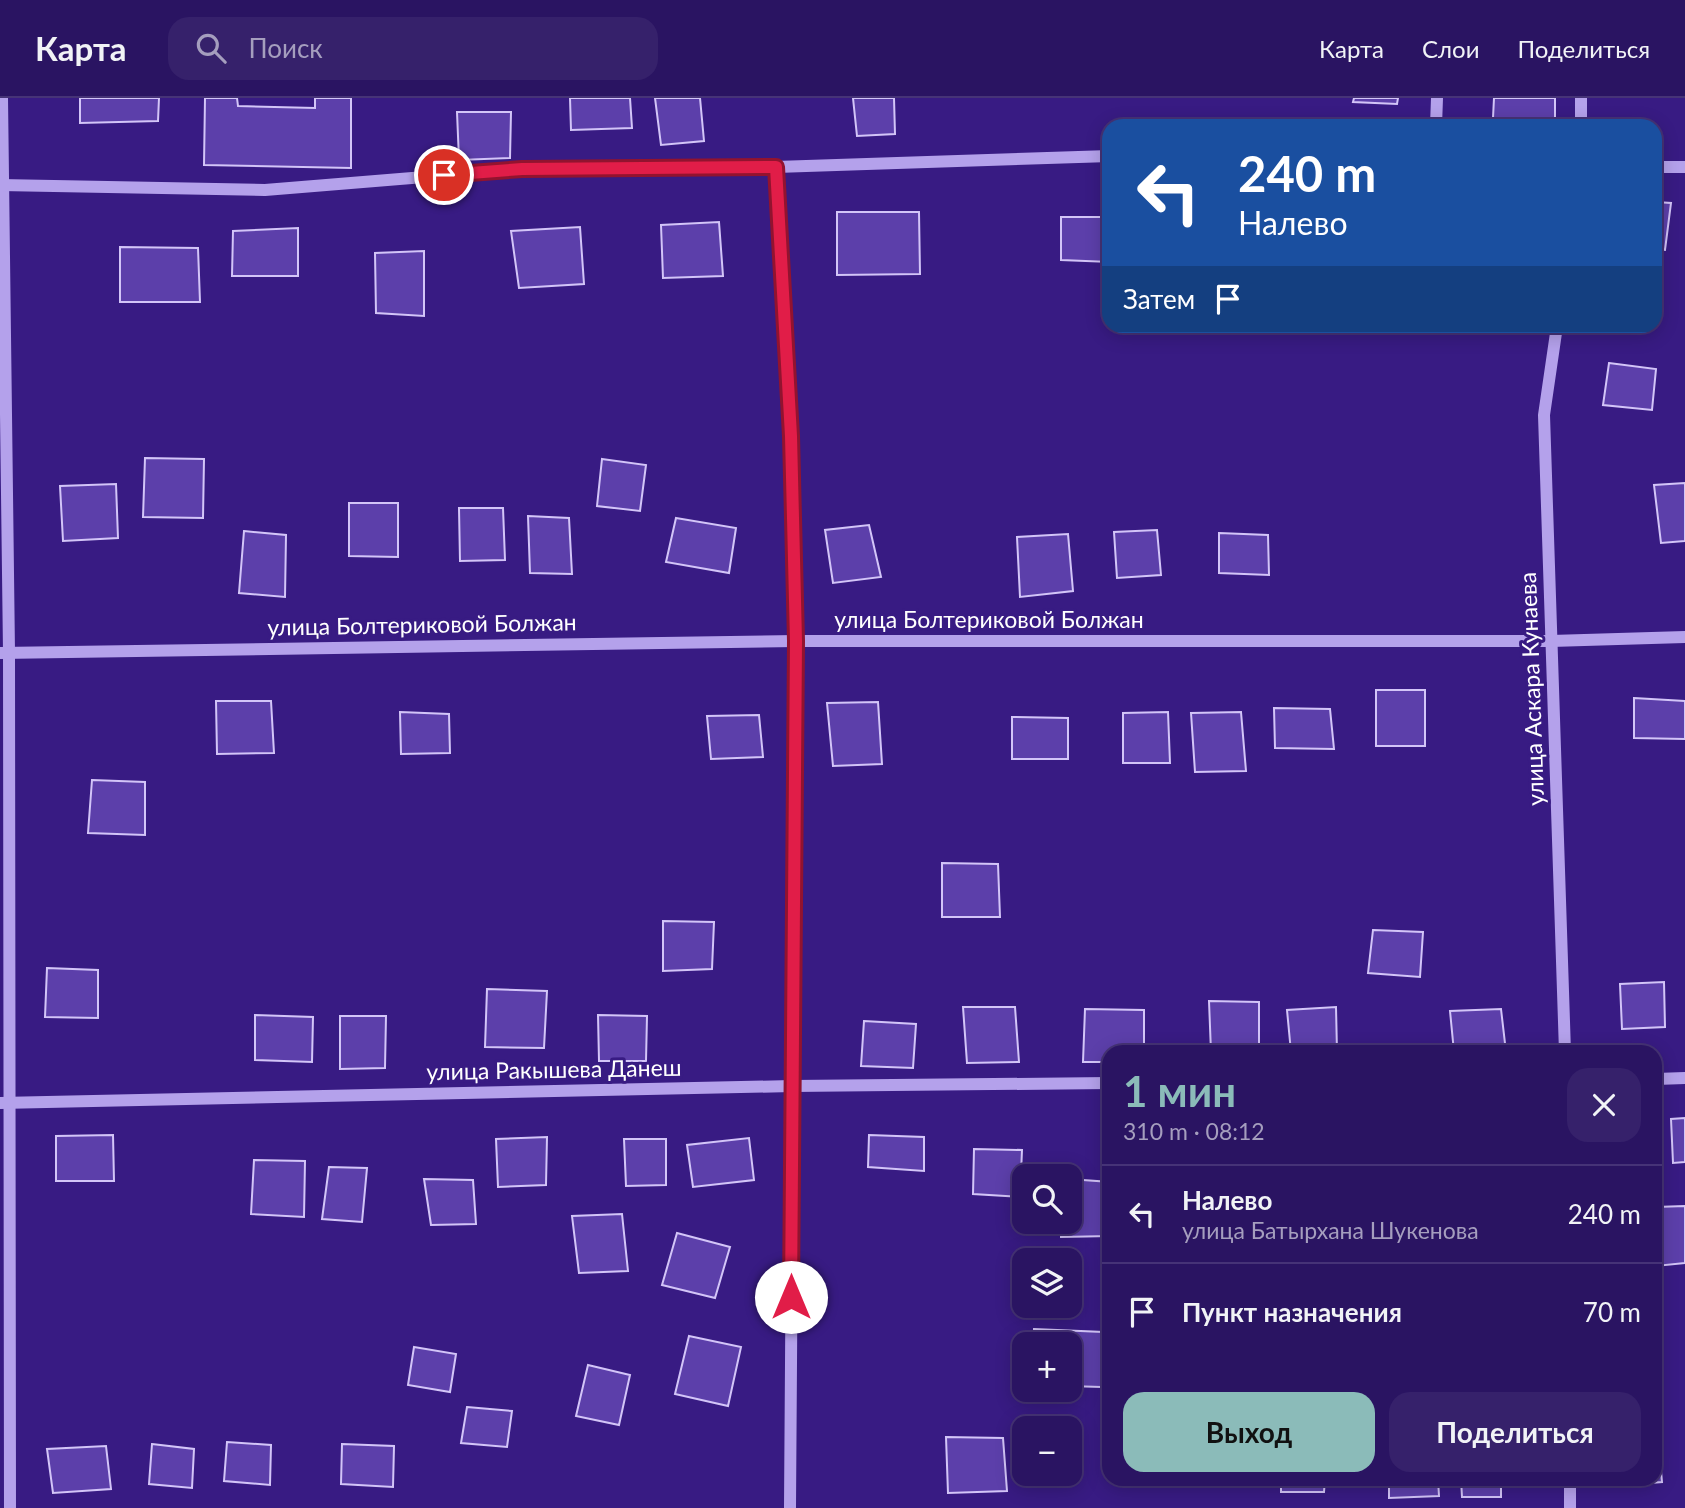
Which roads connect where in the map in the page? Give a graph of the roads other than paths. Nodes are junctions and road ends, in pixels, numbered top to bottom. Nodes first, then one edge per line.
1 (2, 98) edge
2 (1437, 98) edge
3 (1581, 98) edge
4 (1436, 119) edge
5 (1581, 119) edge
6 (1102, 156) edge
7 (776, 167) junction
8 (1662, 167) edge
9 (1685, 167) edge
10 (1, 185) edge
11 (1556, 333) edge
12 (1685, 637) edge
13 (796, 641) junction
14 (1551, 641) junction
15 (5, 652) edge
16 (1565, 1045) edge
17 (1662, 1079) edge
18 (1685, 1079) edge
19 (1102, 1083) edge
20 (792, 1086) junction
21 (5, 1103) edge
22 (1570, 1486) edge
23 (10, 1508) edge
24 (790, 1508) edge
25 (1570, 1508) edge

1 - 10 street
2 - 4 street
3 - 5 street
6 - 7 street
7 - 10 street
7 - 13 street
8 - 9 street
10 - 15 street
11 - 14 street, улица Аскара Кунаева
12 - 14 street, улица Болтериковой Болжан
13 - 14 street, улица Болтериковой Болжан
13 - 15 street, улица Болтериковой Болжан
13 - 20 street
14 - 16 street, улица Аскара Кунаева
15 - 21 street
17 - 18 street
19 - 20 street, улица Ракышева Данеш
20 - 21 street, улица Ракышева Данеш
20 - 24 street
21 - 23 street
22 - 25 street

